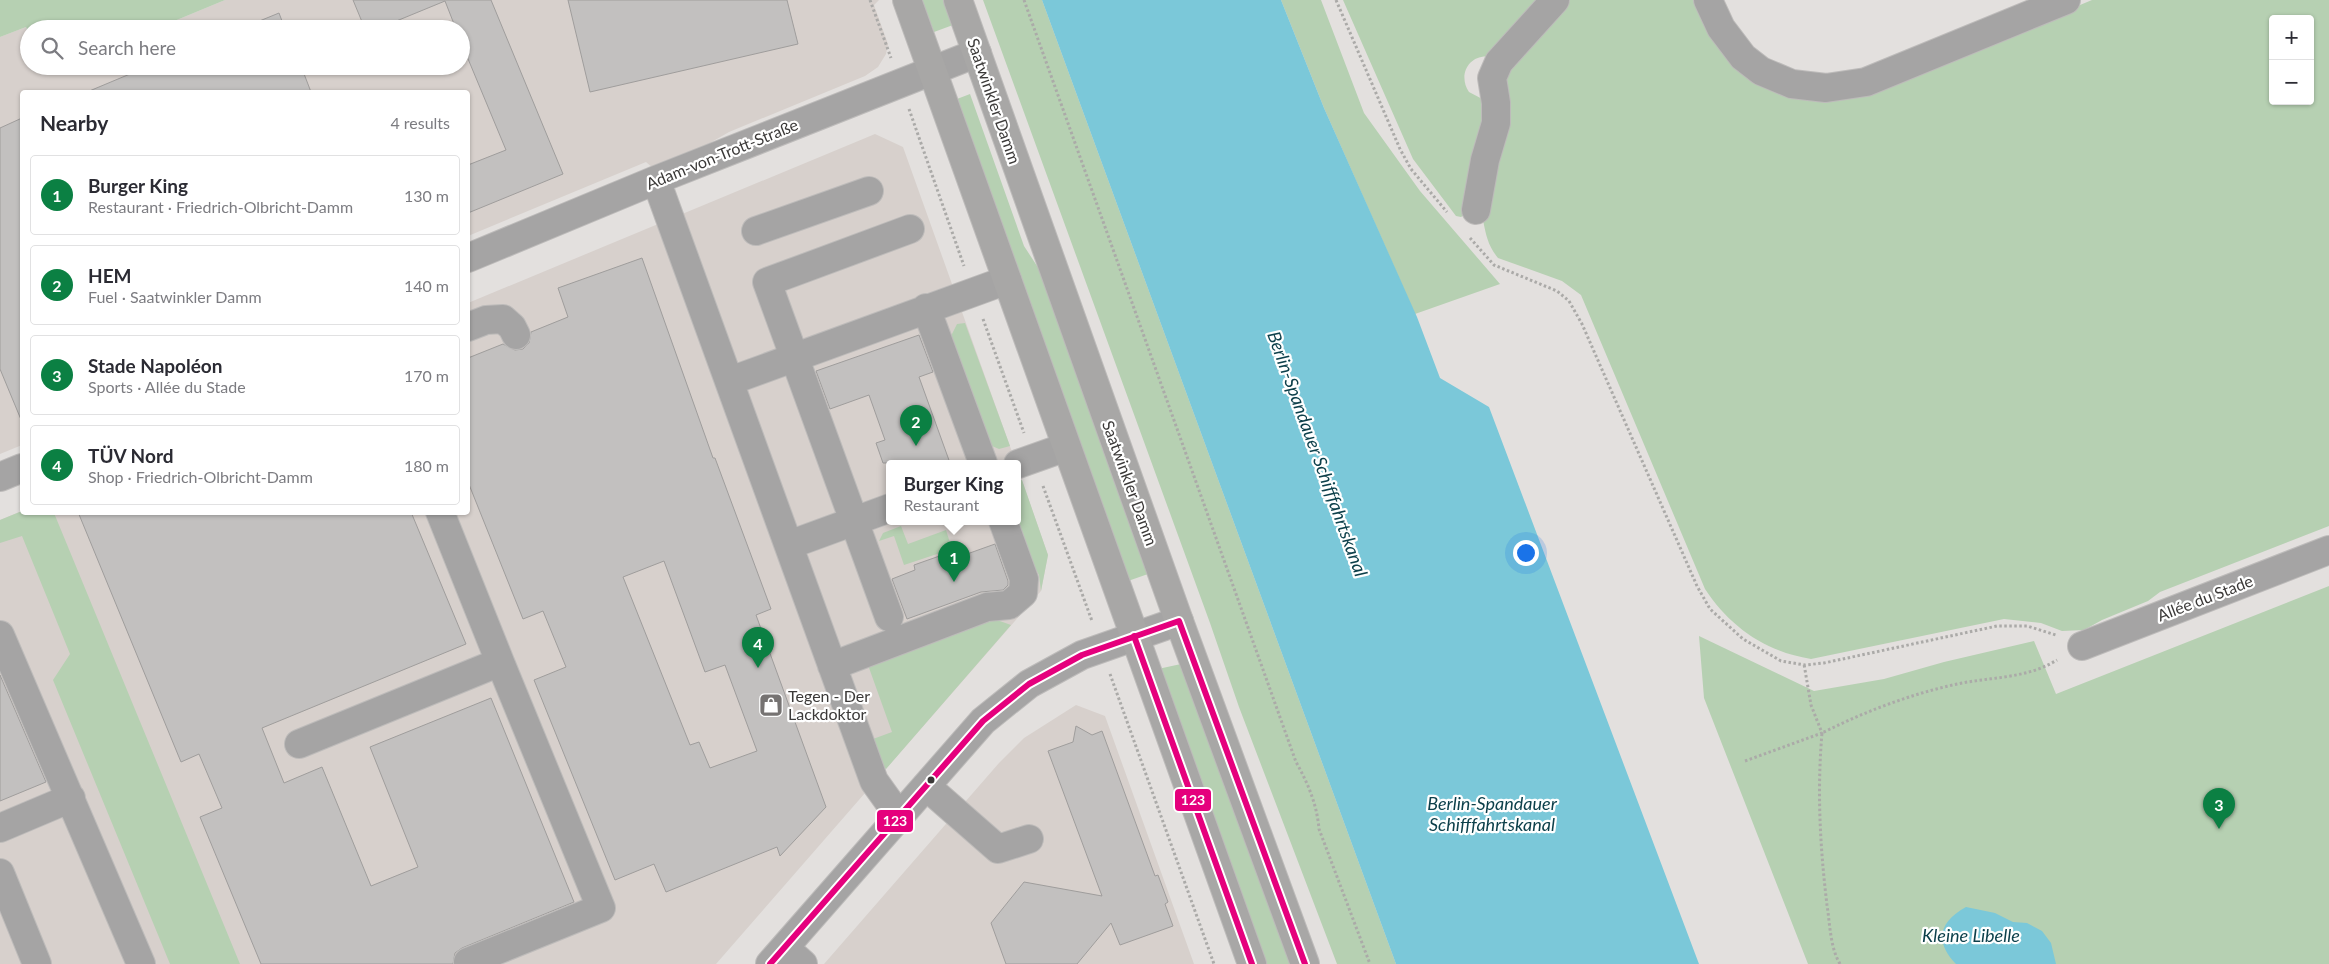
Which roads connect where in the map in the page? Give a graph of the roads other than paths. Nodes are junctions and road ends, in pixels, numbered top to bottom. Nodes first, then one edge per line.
1 (907, 0) edge
2 (958, 0) edge
3 (1555, 0) edge
4 (1708, 0) edge
5 (2066, 0) edge
6 (977, 53) junction
7 (932, 70) junction
8 (656, 180) junction
9 (869, 191) dead end
10 (1463, 213) road end
11 (910, 229) dead end
12 (756, 231) dead end
13 (470, 257) edge
14 (1007, 280) junction
15 (926, 308) junction
16 (470, 326) edge
17 (516, 336) dead end
18 (794, 358) junction
19 (730, 382) junction
20 (1066, 447) junction
21 (982, 460) edge
22 (1021, 463) edge
23 (20, 469) edge
24 (0, 477) edge
25 (886, 509) edge
26 (441, 515) edge
27 (853, 521) junction
28 (1004, 525) edge
29 (790, 545) junction
30 (2329, 550) edge
31 (889, 617) dead end
32 (1178, 621) junction
33 (0, 635) edge
34 (1134, 636) junction
35 (2082, 646) road end
36 (500, 662) junction
37 (832, 666) junction
38 (299, 744) dead end
39 (926, 786) junction
40 (71, 798) junction
41 (899, 816) junction
42 (0, 828) edge
43 (1029, 839) dead end
44 (0, 874) edge
45 (786, 959) edge
46 (468, 962) dead end
47 (37, 964) edge
48 (141, 964) edge
49 (1252, 964) edge
50 (1305, 964) edge

1 - 7 main road
2 - 6 main road, Saatwinkler Damm
3 - 10 street
4 - 5 street
6 - 7 street, Adam-von-Trott-Straße
6 - 32 main road, Saatwinkler Damm
7 - 8 street, Adam-von-Trott-Straße
7 - 14 main road
8 - 13 street, Adam-von-Trott-Straße
8 - 19 street
9 - 12 street
11 - 18 street
14 - 15 street
14 - 20 main road
15 - 18 street
15 - 21 street
16 - 17 street
18 - 19 street
18 - 27 street
19 - 29 street
20 - 22 street
20 - 34 main road
23 - 24 street
25 - 27 street
26 - 36 street
27 - 29 street
27 - 31 street
28 - 37 street
29 - 37 street
30 - 35 street, Allée du Stade
32 - 34 street
32 - 50 main road, Saatwinkler Damm
33 - 40 street
34 - 39 street
34 - 49 main road
36 - 38 street
36 - 46 street
37 - 41 street
39 - 41 street
39 - 43 street
40 - 42 street
40 - 48 street
41 - 45 street
44 - 47 street

